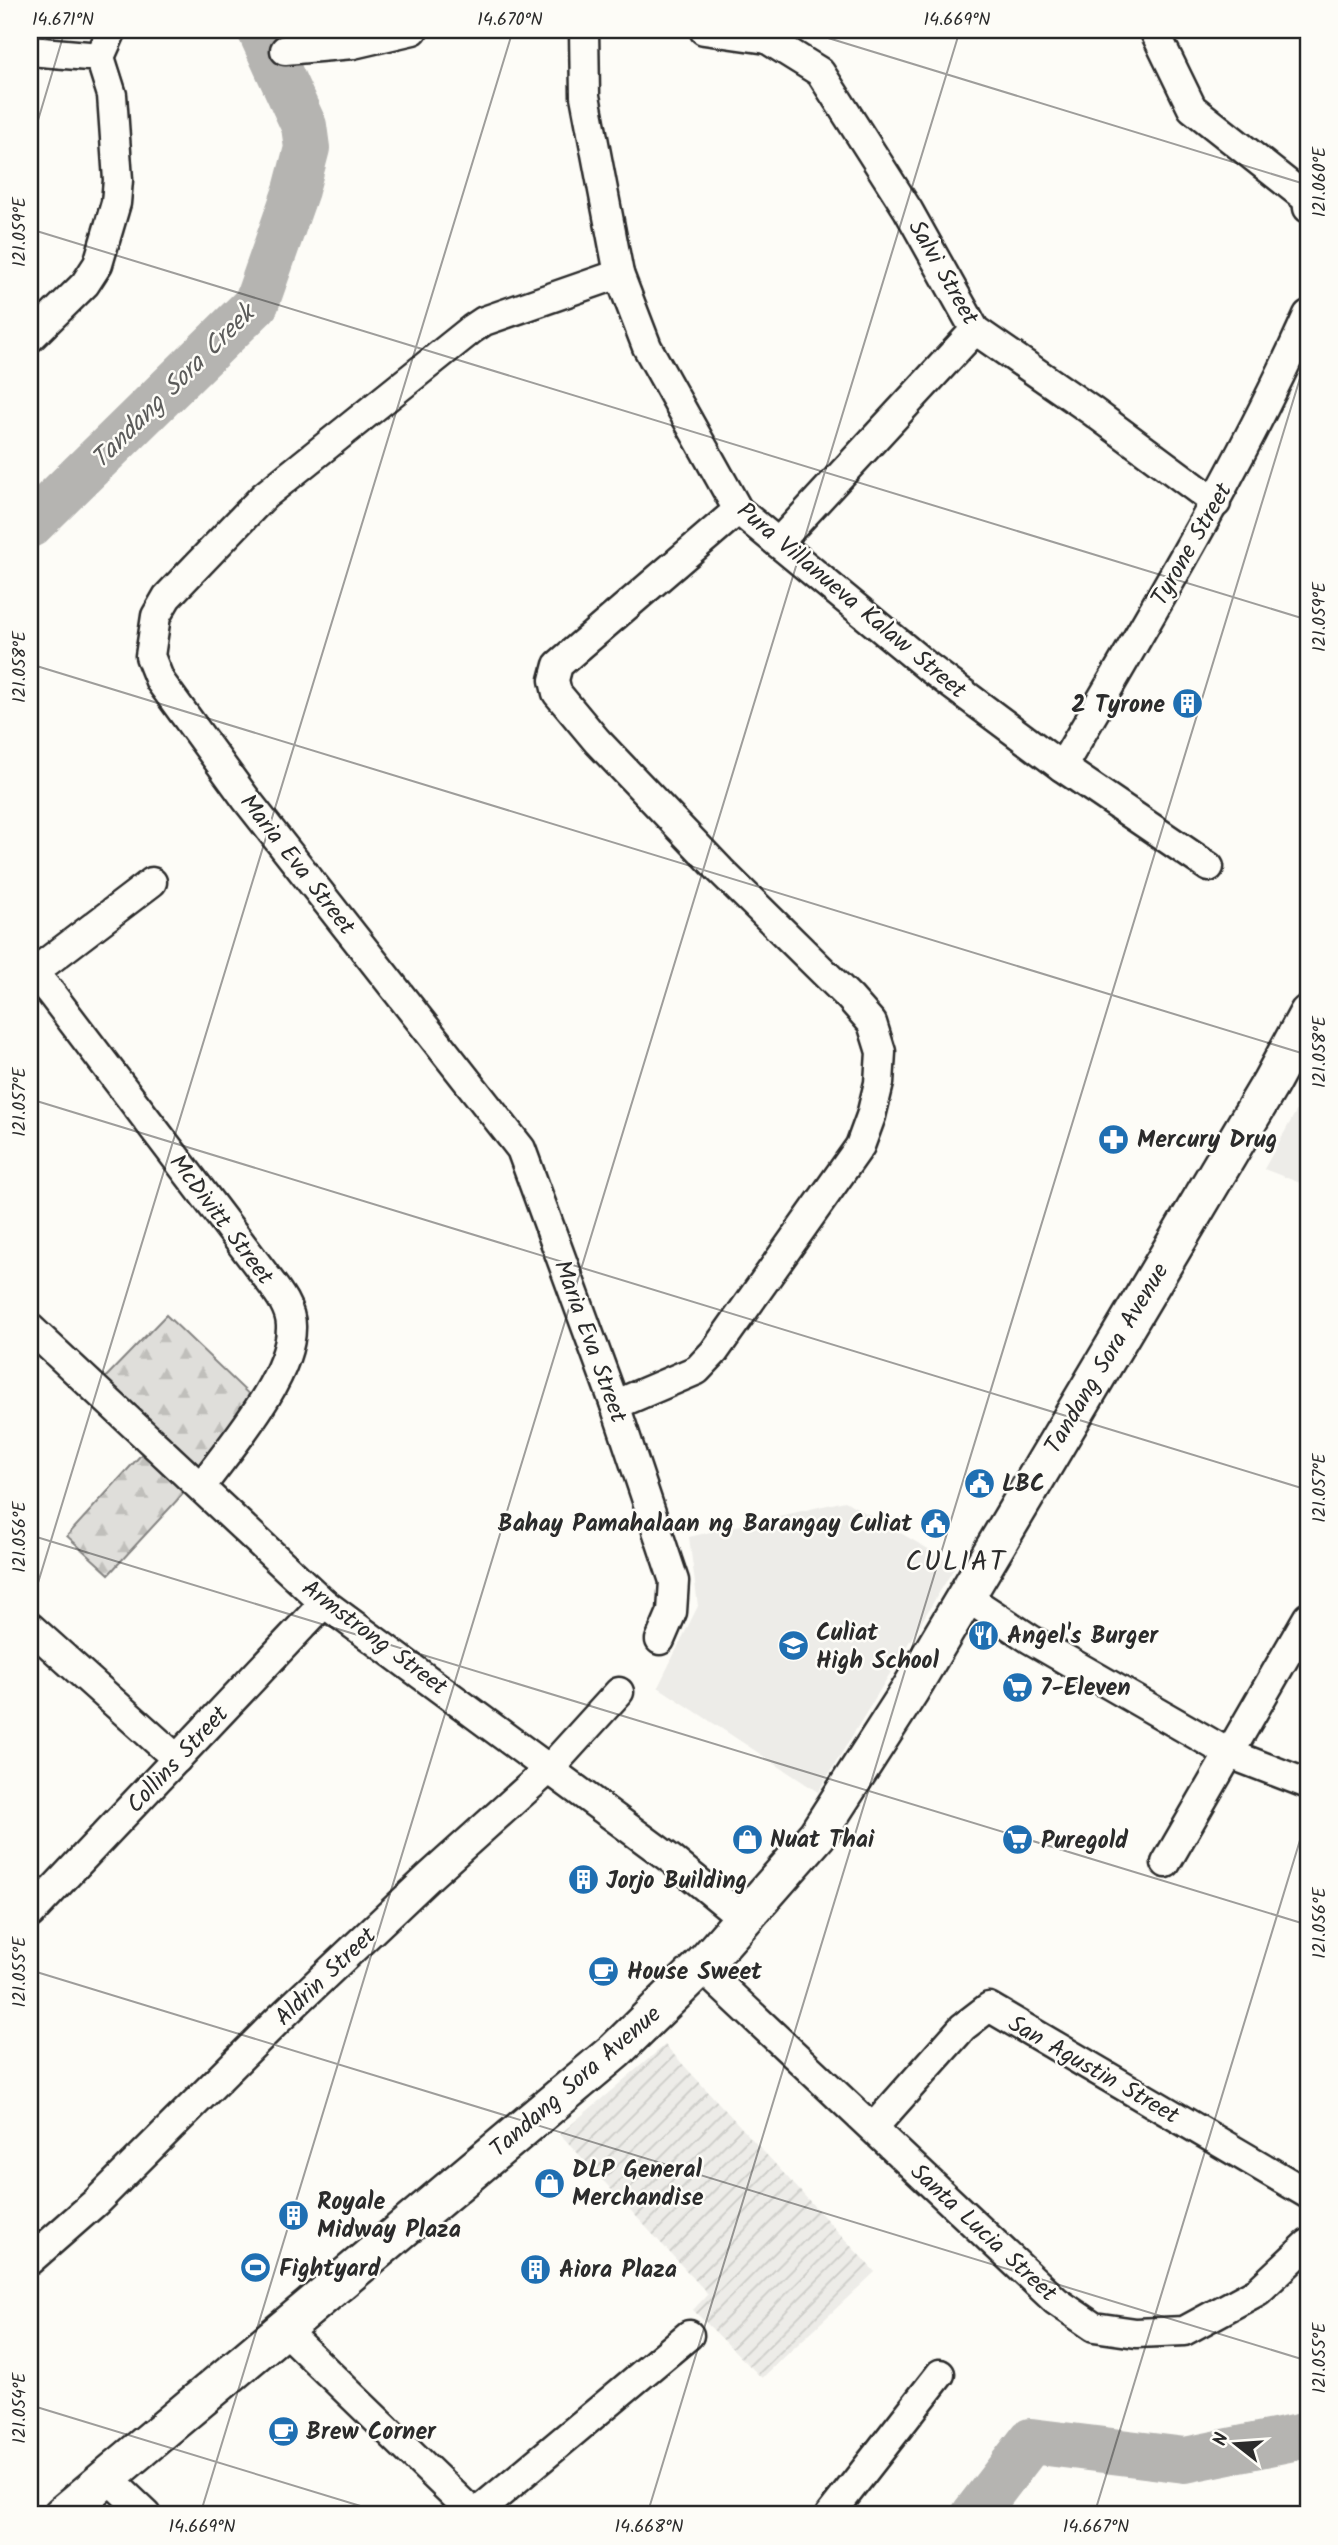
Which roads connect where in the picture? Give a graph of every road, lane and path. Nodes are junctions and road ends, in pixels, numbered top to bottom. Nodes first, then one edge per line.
1 (112, 30) edge
2 (412, 30) edge
3 (584, 30) edge
4 (704, 30) edge
5 (1154, 30) edge
6 (285, 50) dead end
7 (30, 51) edge
8 (100, 57) junction
9 (1308, 202) edge
10 (619, 274) junction
11 (1308, 315) edge
12 (975, 330) junction
13 (30, 338) edge
14 (1216, 503) junction
15 (738, 510) junction
16 (779, 543) junction
17 (1062, 767) junction
18 (1209, 867) dead end
19 (152, 882) dead end
20 (31, 972) edge
21 (1308, 1014) edge
22 (30, 1328) edge
23 (615, 1405) junction
24 (201, 1488) junction
25 (965, 1596) junction
26 (324, 1603) junction
27 (1308, 1617) edge
28 (30, 1627) edge
29 (660, 1640) dead end
30 (619, 1692) dead end
31 (1230, 1754) junction
32 (177, 1759) junction
33 (549, 1769) junction
34 (1308, 1784) edge
35 (1166, 1863) dead end
36 (30, 1914) edge
37 (744, 1919) junction
38 (701, 1967) junction
39 (873, 2127) junction
40 (1308, 2194) edge
41 (1308, 2244) edge
42 (30, 2260) edge
43 (282, 2328) junction
44 (689, 2336) dead end
45 (940, 2374) dead end
46 (108, 2479) junction
47 (62, 2515) edge
48 (147, 2515) edge
49 (475, 2515) edge
50 (830, 2515) edge

1 - 8 street
2 - 6 street
3 - 10 street, Pura Villanueva Kalaw Street
4 - 12 street, Salvi Street
5 - 9 street
7 - 8 street
8 - 13 street
10 - 15 street, Pura Villanueva Kalaw Street
10 - 23 street, Maria Eva Street
11 - 14 street, Tyrone Street
12 - 14 street, Salvi Street
12 - 16 street
14 - 17 street, Tyrone Street
15 - 16 street, Pura Villanueva Kalaw Street
15 - 23 street
16 - 17 street, Pura Villanueva Kalaw Street
17 - 18 street, Pura Villanueva Kalaw Street
19 - 20 street
20 - 24 street, McDivitt Street
21 - 25 main road, Tandang Sora Avenue
22 - 24 street, Armstrong Street
23 - 29 street, Maria Eva Street
24 - 26 street, Armstrong Street
25 - 31 street
25 - 37 main road, Tandang Sora Avenue
26 - 32 street, Collins Street
26 - 33 street, Armstrong Street
27 - 31 street
28 - 32 street
30 - 33 street, Aldrin Street
31 - 34 street
31 - 35 street
32 - 36 street, Collins Street
33 - 37 street, Armstrong Street
33 - 42 street, Aldrin Street
37 - 38 main road, Tandang Sora Avenue
38 - 39 street, Santa Lucia Street
38 - 43 main road, Tandang Sora Avenue
39 - 40 street, San Agustin Street
39 - 41 street, Santa Lucia Street
43 - 46 main road, Tandang Sora Avenue
43 - 49 street
44 - 49 street
45 - 50 street
46 - 47 main road, Tandang Sora Avenue
46 - 48 street

